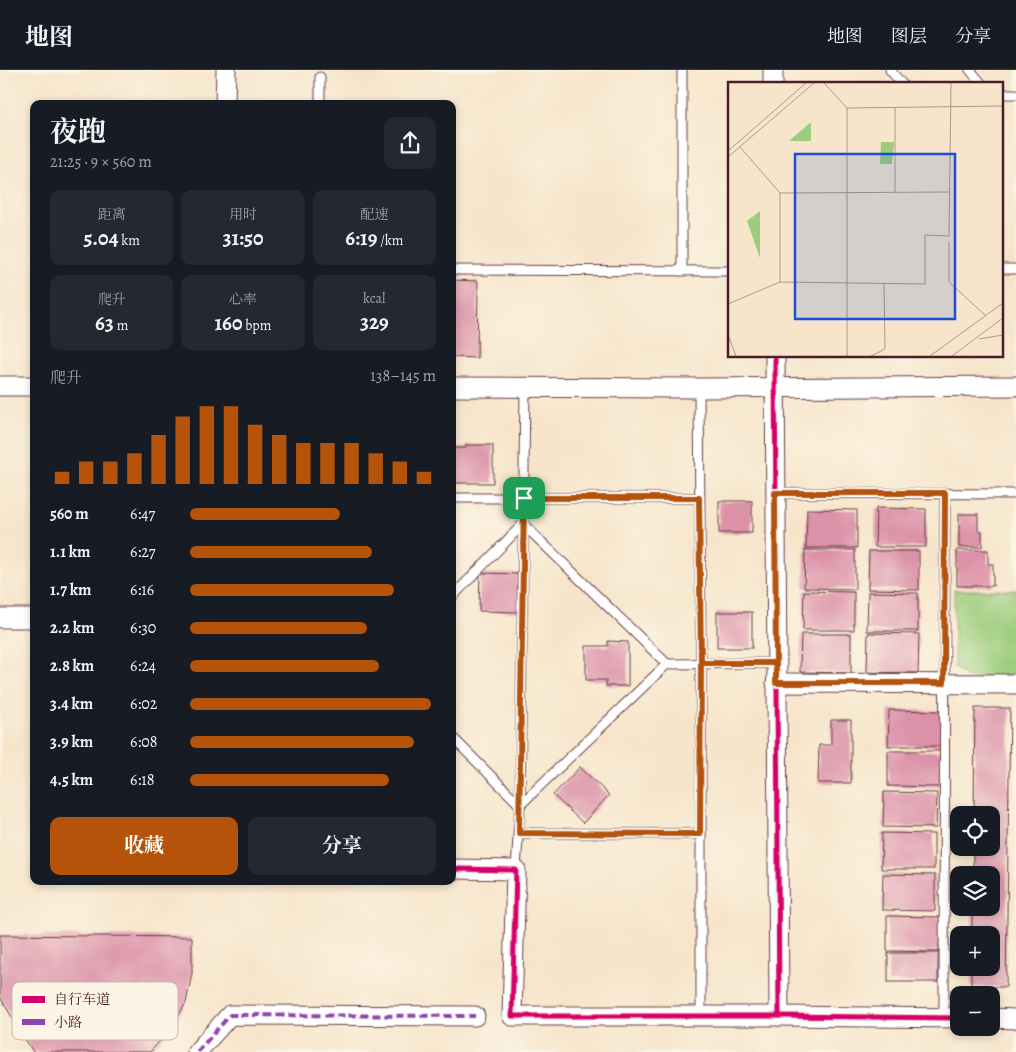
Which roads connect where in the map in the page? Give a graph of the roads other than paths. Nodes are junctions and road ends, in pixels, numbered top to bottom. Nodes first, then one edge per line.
1 (226, 70) edge
2 (682, 70) edge
3 (890, 70) edge
4 (970, 70) edge
5 (320, 77) dead end
6 (900, 82) edge
7 (980, 82) edge
8 (225, 100) edge
9 (320, 100) edge
10 (456, 270) edge
11 (682, 271) junction
12 (728, 271) edge
13 (775, 358) edge
14 (0, 386) edge
15 (30, 386) edge
16 (1016, 386) edge
17 (456, 387) edge
18 (525, 387) junction
19 (699, 388) junction
20 (775, 388) junction
21 (775, 493) junction
22 (945, 493) junction
23 (1016, 494) edge
24 (456, 498) edge
25 (524, 498) junction
26 (699, 498) junction
27 (523, 524) junction
28 (456, 593) edge
29 (0, 618) edge
30 (30, 618) edge
31 (701, 663) junction
32 (776, 663) junction
33 (666, 664) junction
34 (776, 683) junction
35 (944, 683) junction
36 (1016, 684) edge
37 (456, 740) edge
38 (520, 805) junction
39 (519, 833) junction
40 (700, 834) junction
41 (456, 869) edge
42 (516, 870) junction
43 (950, 986) edge
44 (475, 1016) dead end
45 (701, 1016) junction
46 (778, 1016) junction
47 (950, 1018) edge
48 (1000, 1018) edge
49 (1016, 1019) edge
50 (196, 1052) edge

1 - 8 street
2 - 11 lane
3 - 6 lane
4 - 7 lane
5 - 9 lane
10 - 11 lane
11 - 12 lane
13 - 20 street
14 - 15 street
16 - 20 street
17 - 18 street
18 - 19 street
18 - 25 lane
19 - 20 street
19 - 26 lane
20 - 21 street
21 - 22 lane
21 - 32 street
22 - 23 lane
22 - 35 lane
24 - 25 lane
25 - 26 lane
25 - 27 lane
26 - 31 lane
27 - 28 lane
27 - 33 lane
27 - 38 lane
29 - 30 street
31 - 32 lane
31 - 33 lane
31 - 40 lane
32 - 34 street
33 - 38 lane
34 - 35 street
34 - 46 street
35 - 36 street
35 - 43 lane
37 - 38 lane
38 - 39 lane
39 - 40 lane
39 - 42 lane
40 - 45 lane
41 - 42 street
42 - 45 street
44 - 50 street
45 - 46 street
46 - 47 street
48 - 49 street

